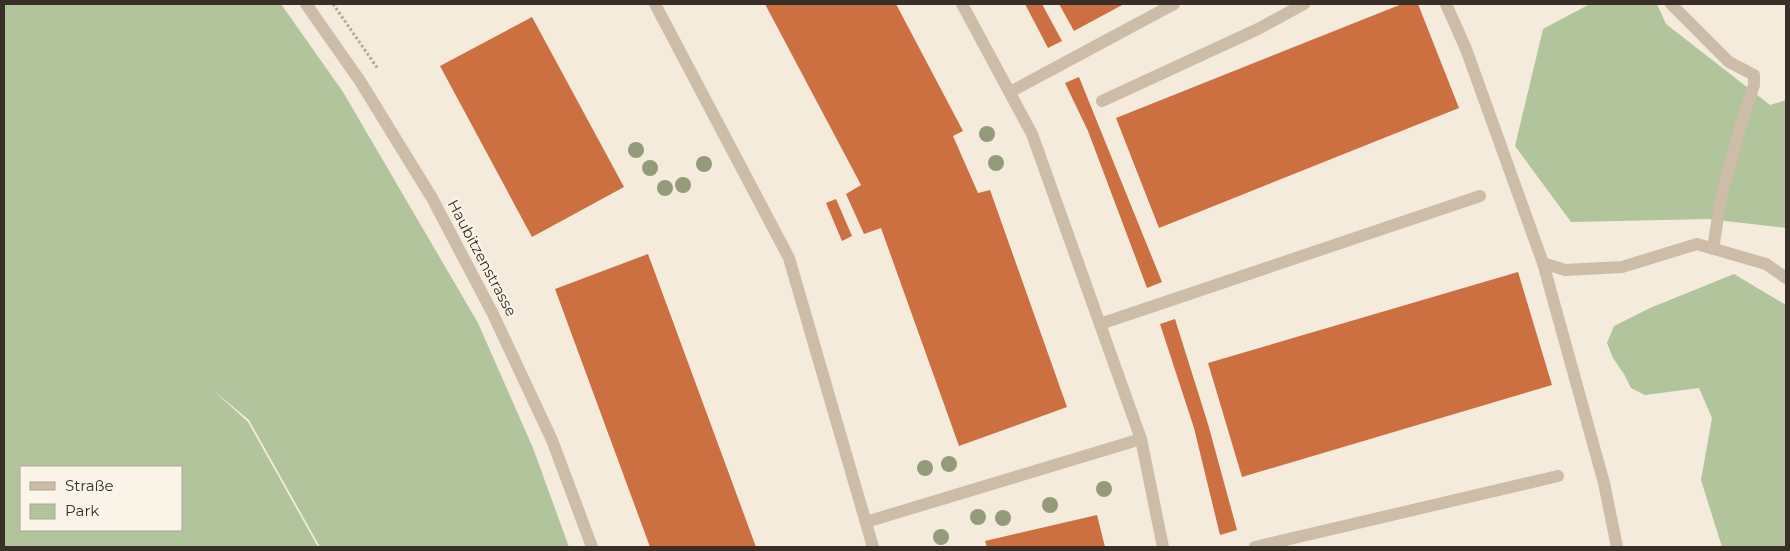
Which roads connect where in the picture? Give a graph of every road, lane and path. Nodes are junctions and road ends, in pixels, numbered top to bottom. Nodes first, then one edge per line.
1 (306, 4) edge
2 (333, 4) edge
3 (655, 4) edge
4 (962, 4) edge
5 (1174, 4) edge
6 (1304, 4) edge
7 (1446, 4) edge
8 (1671, 4) edge
9 (378, 69) dead end
10 (1010, 92) junction
11 (1102, 101) dead end
12 (1480, 196) dead end
13 (1713, 249) junction
14 (1542, 263) junction
15 (1786, 278) edge
16 (1100, 324) junction
17 (1142, 439) junction
18 (1558, 476) dead end
19 (866, 522) junction
20 (592, 547) edge
21 (872, 547) edge
22 (1162, 547) edge
23 (1254, 547) edge
24 (1616, 547) edge

1 - 20 street, Haubitzenstrasse
2 - 9 path
3 - 19 street
4 - 10 street
5 - 10 street
6 - 11 street
7 - 14 street
8 - 13 street
10 - 16 street
12 - 16 street
13 - 14 street
13 - 15 street
14 - 24 street
16 - 17 street
17 - 19 street
17 - 22 street
18 - 23 street
19 - 21 street

